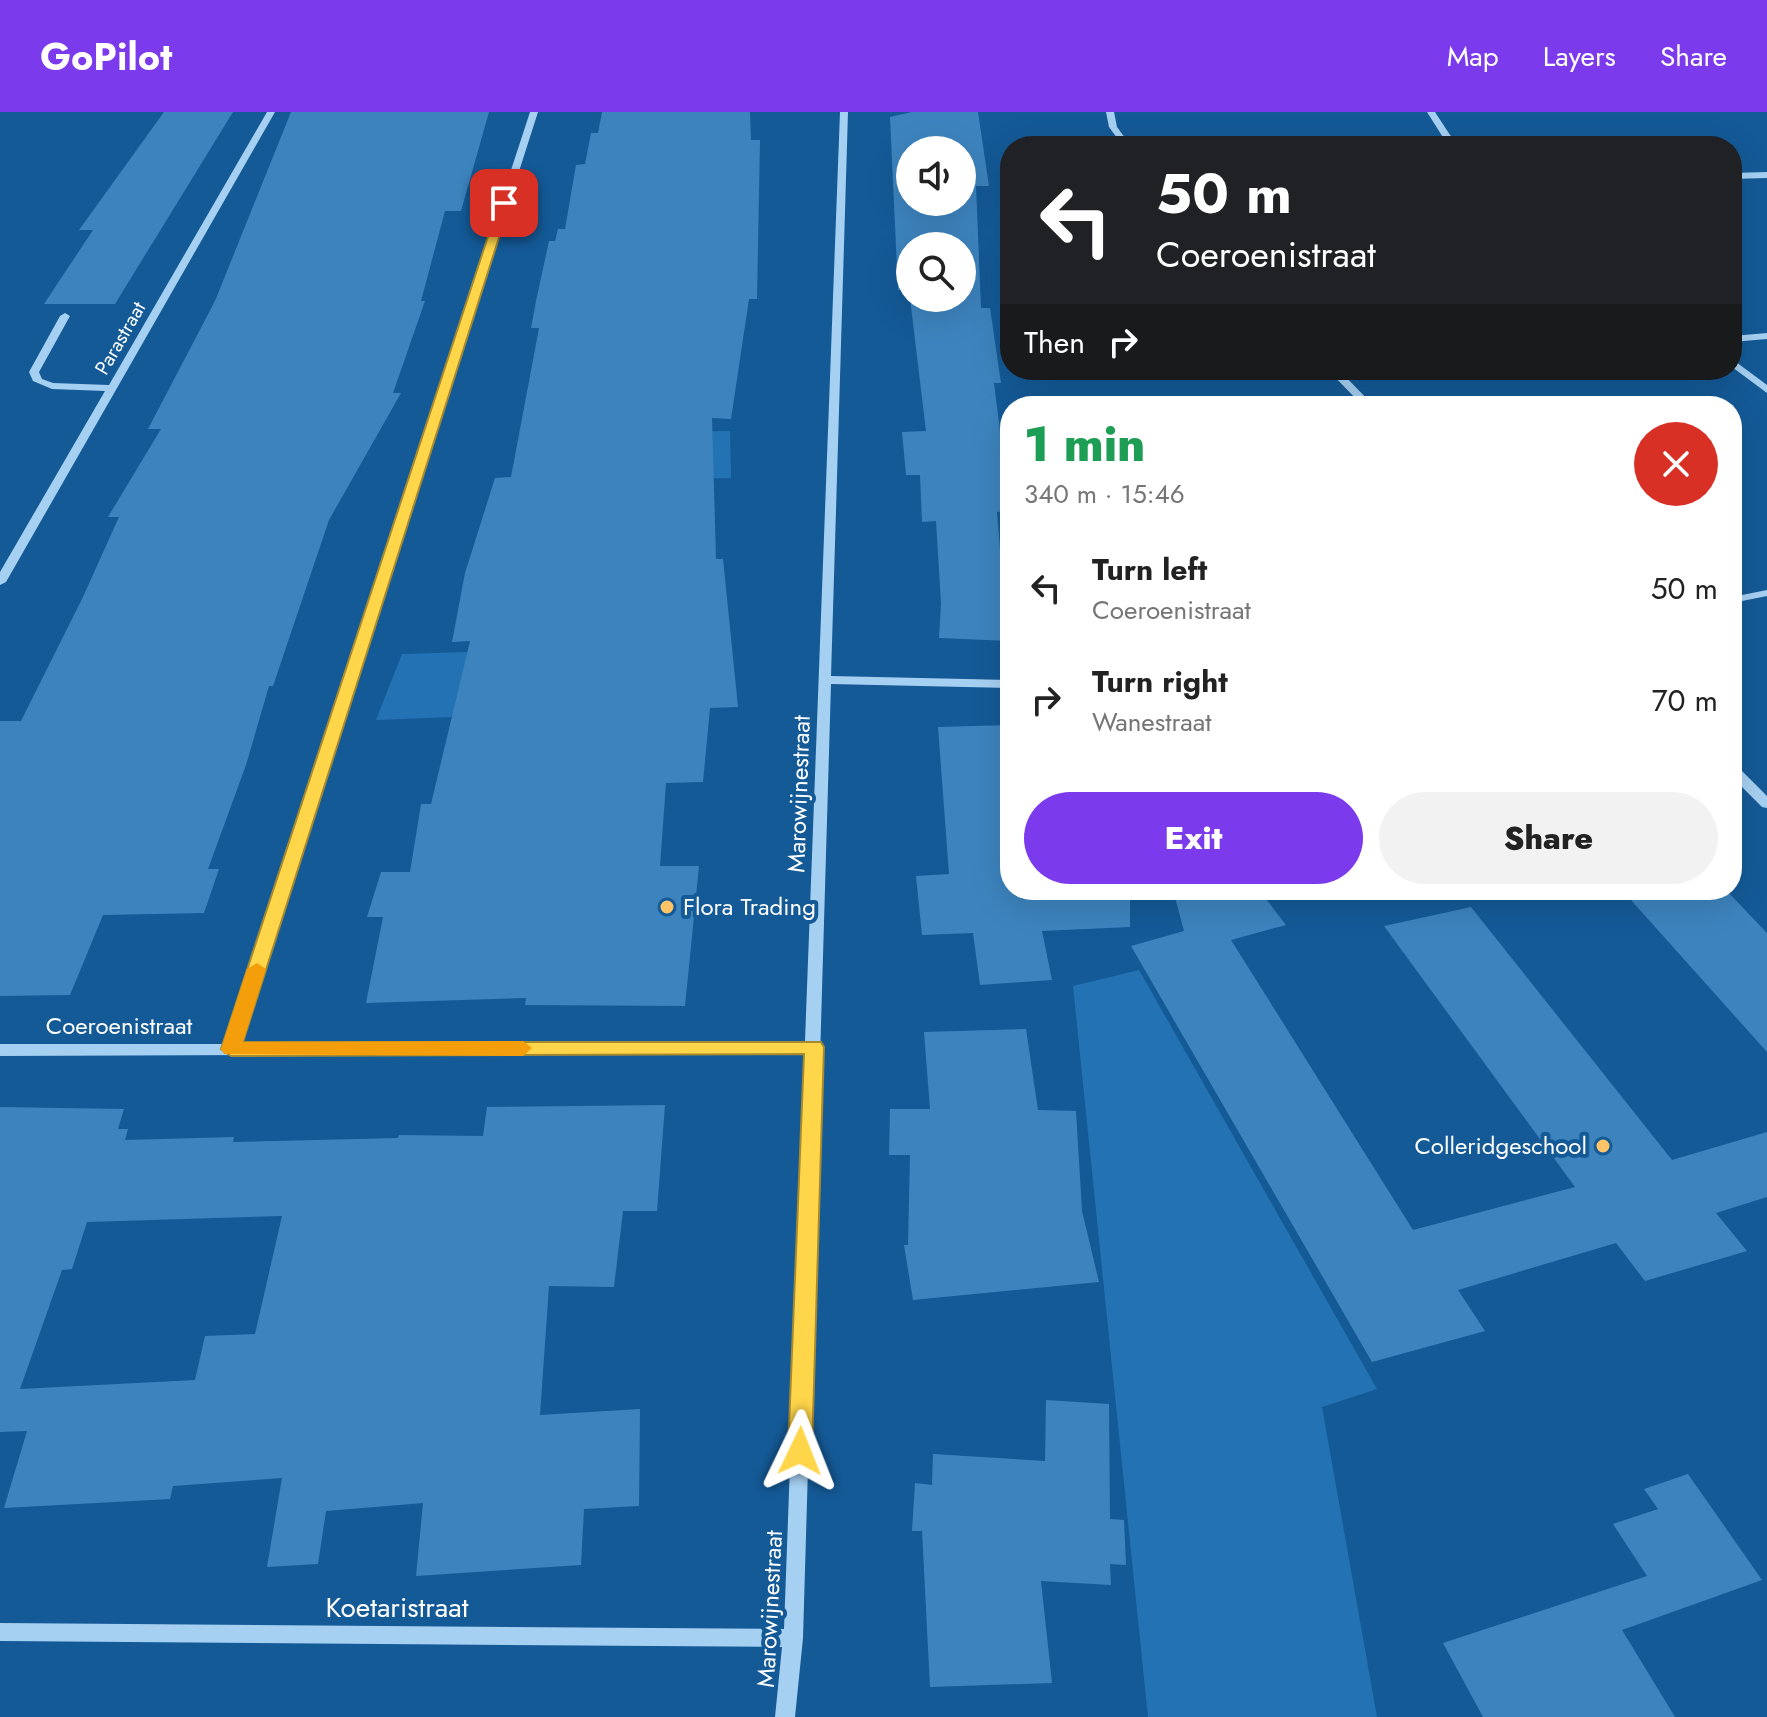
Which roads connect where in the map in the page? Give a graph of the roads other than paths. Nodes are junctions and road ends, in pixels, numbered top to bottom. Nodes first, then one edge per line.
1 (271, 112) edge
2 (534, 112) edge
3 (844, 112) edge
4 (1110, 112) edge
5 (1431, 112) edge
6 (1120, 136) edge
7 (1446, 136) edge
8 (1767, 175) edge
9 (1742, 176) edge
10 (65, 316) dead end
11 (1767, 336) edge
12 (1742, 338) edge
13 (1742, 370) edge
14 (1343, 380) edge
15 (112, 388) junction
16 (1767, 390) edge
17 (1359, 396) edge
18 (0, 582) edge
19 (1767, 593) edge
20 (1742, 598) edge
21 (825, 680) junction
22 (1000, 684) edge
23 (1742, 779) edge
24 (1767, 804) edge
25 (814, 1047) junction
26 (231, 1049) junction
27 (0, 1050) edge
28 (0, 1632) edge
29 (793, 1638) junction
30 (785, 1717) edge

1 - 15 street, Parastraat
2 - 26 street
3 - 21 street, Marowijnestraat
4 - 6 street
5 - 7 street
8 - 9 street
10 - 15 street
11 - 12 street
13 - 16 street
14 - 17 street
15 - 18 street, Parastraat
19 - 20 street
21 - 22 street
21 - 25 street, Marowijnestraat
23 - 24 street
25 - 26 street, Coeroenistraat
25 - 29 street, Marowijnestraat
26 - 27 street, Coeroenistraat
28 - 29 street, Koetaristraat
29 - 30 street, Marowijnestraat

